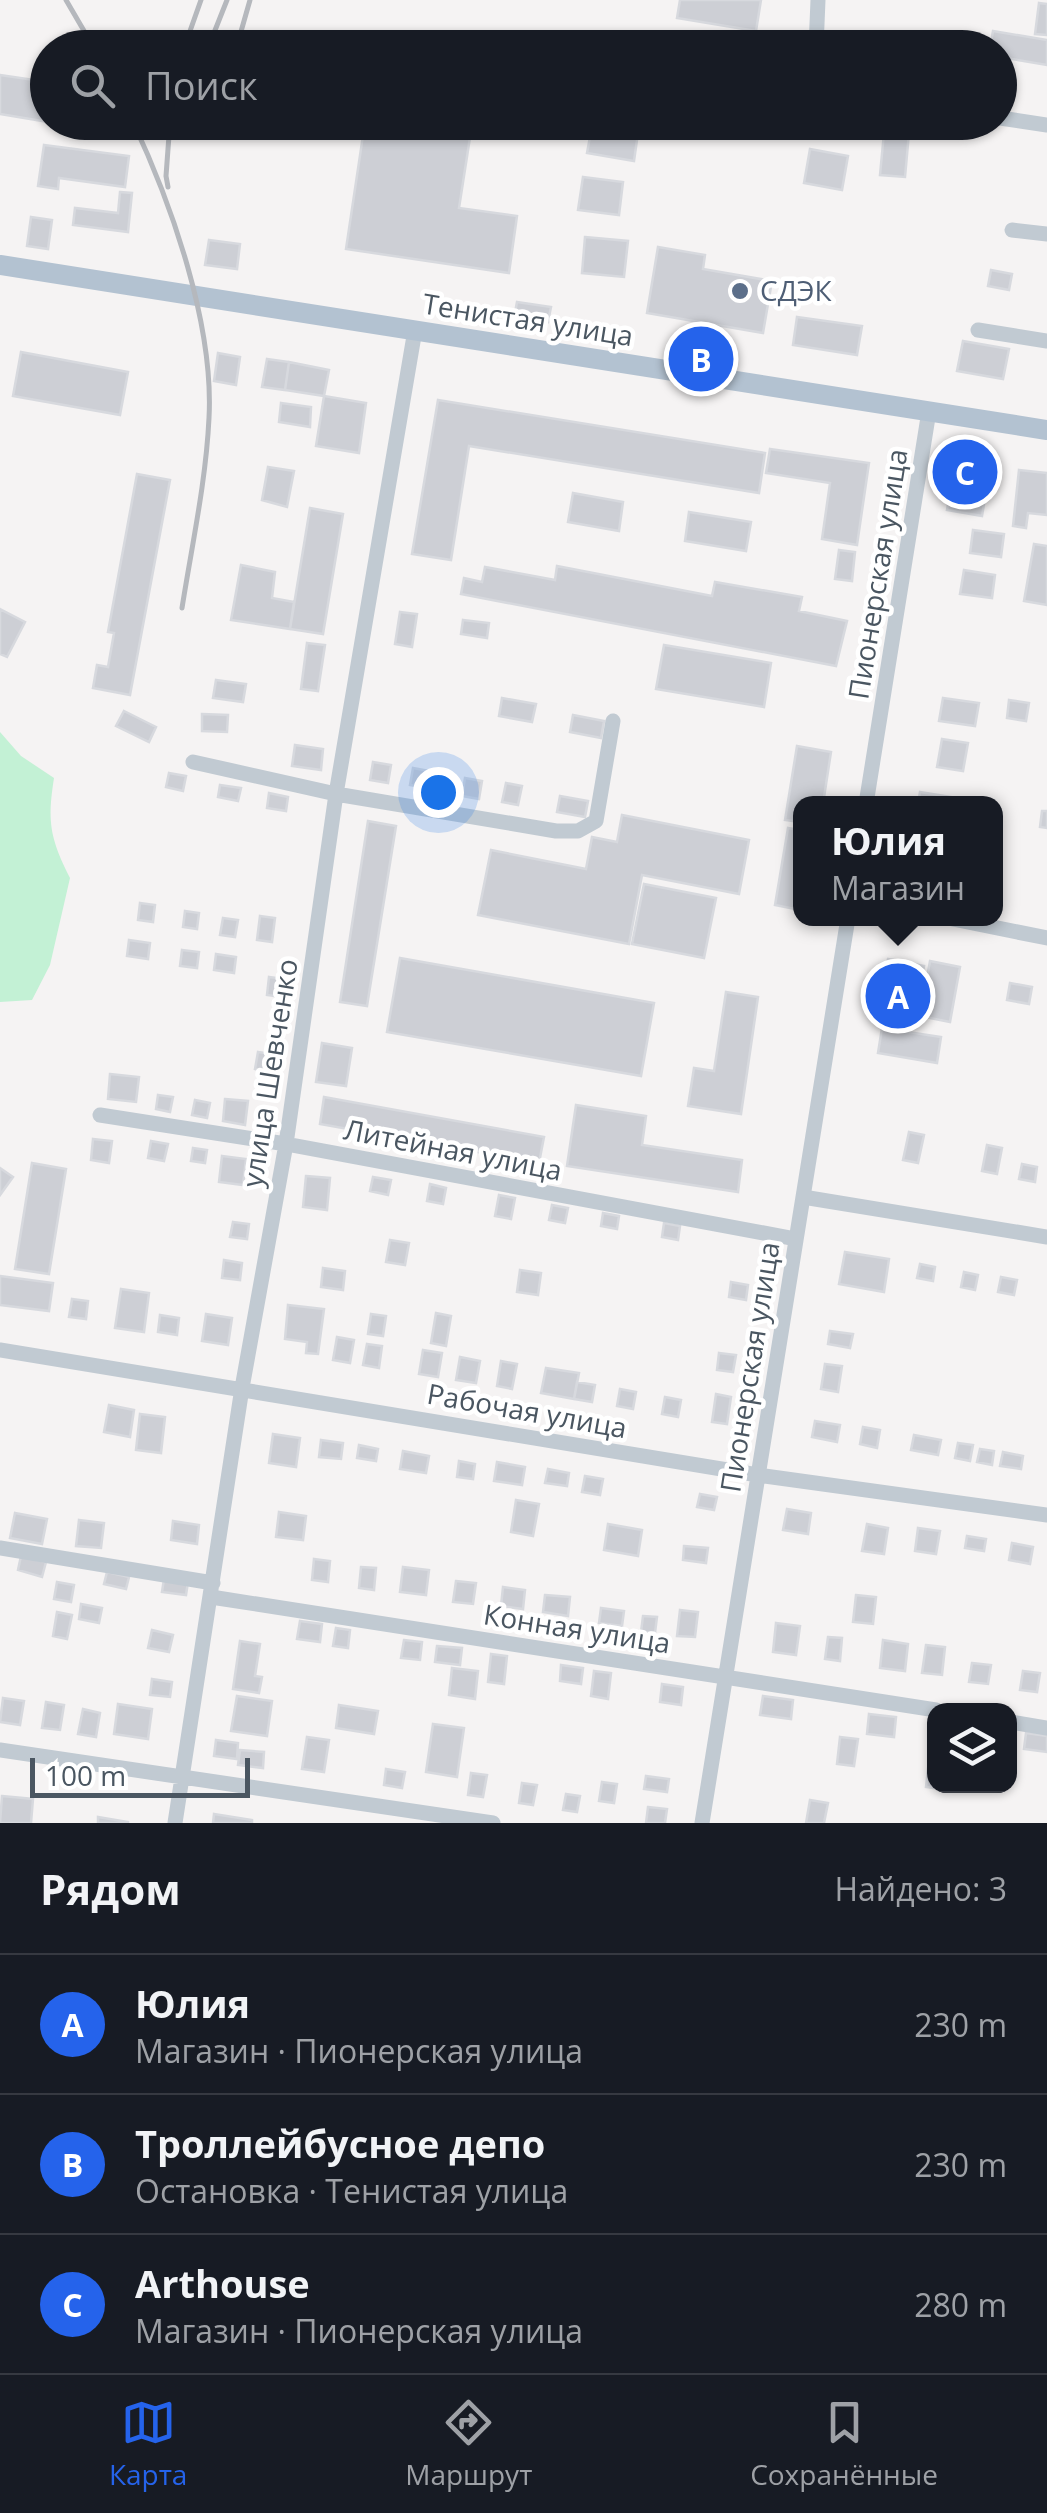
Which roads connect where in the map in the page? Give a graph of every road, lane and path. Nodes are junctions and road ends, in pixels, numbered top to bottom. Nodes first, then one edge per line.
1 (818, 0) edge
2 (817, 30) edge
3 (1017, 121) edge
4 (1047, 125) edge
5 (1012, 230) dead end
6 (1047, 234) edge
7 (0, 265) edge
8 (416, 330) junction
9 (978, 330) dead end
10 (1047, 341) edge
11 (929, 411) junction
12 (1047, 430) edge
13 (613, 721) dead end
14 (193, 762) dead end
15 (336, 794) junction
16 (867, 796) edge
17 (847, 926) edge
18 (988, 926) edge
19 (1047, 938) edge
20 (100, 1114) dead end
21 (286, 1144) junction
22 (803, 1197) junction
23 (1047, 1237) edge
24 (796, 1239) junction
25 (0, 1350) edge
26 (242, 1388) junction
27 (758, 1475) junction
28 (1047, 1515) edge
29 (0, 1548) edge
30 (212, 1590) junction
31 (726, 1678) junction
32 (927, 1709) edge
33 (1017, 1723) edge
34 (1047, 1728) edge
35 (0, 1750) edge
36 (183, 1776) junction
37 (176, 1823) edge
38 (492, 1823) edge
39 (702, 1823) edge

1 - 2 street
3 - 4 street
5 - 6 street
7 - 8 main road, Тенистая улица
8 - 11 main road, Тенистая улица
8 - 15 street, улица Шевченко
9 - 10 street
11 - 12 main road, Тенистая улица
11 - 16 street, Пионерская улица
13 - 15 street
14 - 15 street
15 - 21 street, улица Шевченко
17 - 22 street, Пионерская улица
18 - 19 street
20 - 21 street, Литейная улица
21 - 24 street, Литейная улица
21 - 26 street, улица Шевченко
22 - 23 street
22 - 24 street, Пионерская улица
24 - 27 street, Пионерская улица
25 - 26 street, Рабочая улица
26 - 27 street, Рабочая улица
26 - 30 street, улица Шевченко
27 - 28 street, Рабочая улица
27 - 31 street, Пионерская улица
29 - 30 street, Конная улица
30 - 31 street, Конная улица
30 - 36 street, улица Шевченко
31 - 32 street, Конная улица
31 - 39 street, Пионерская улица
33 - 34 street
35 - 36 street
36 - 37 street, улица Шевченко
36 - 38 street

